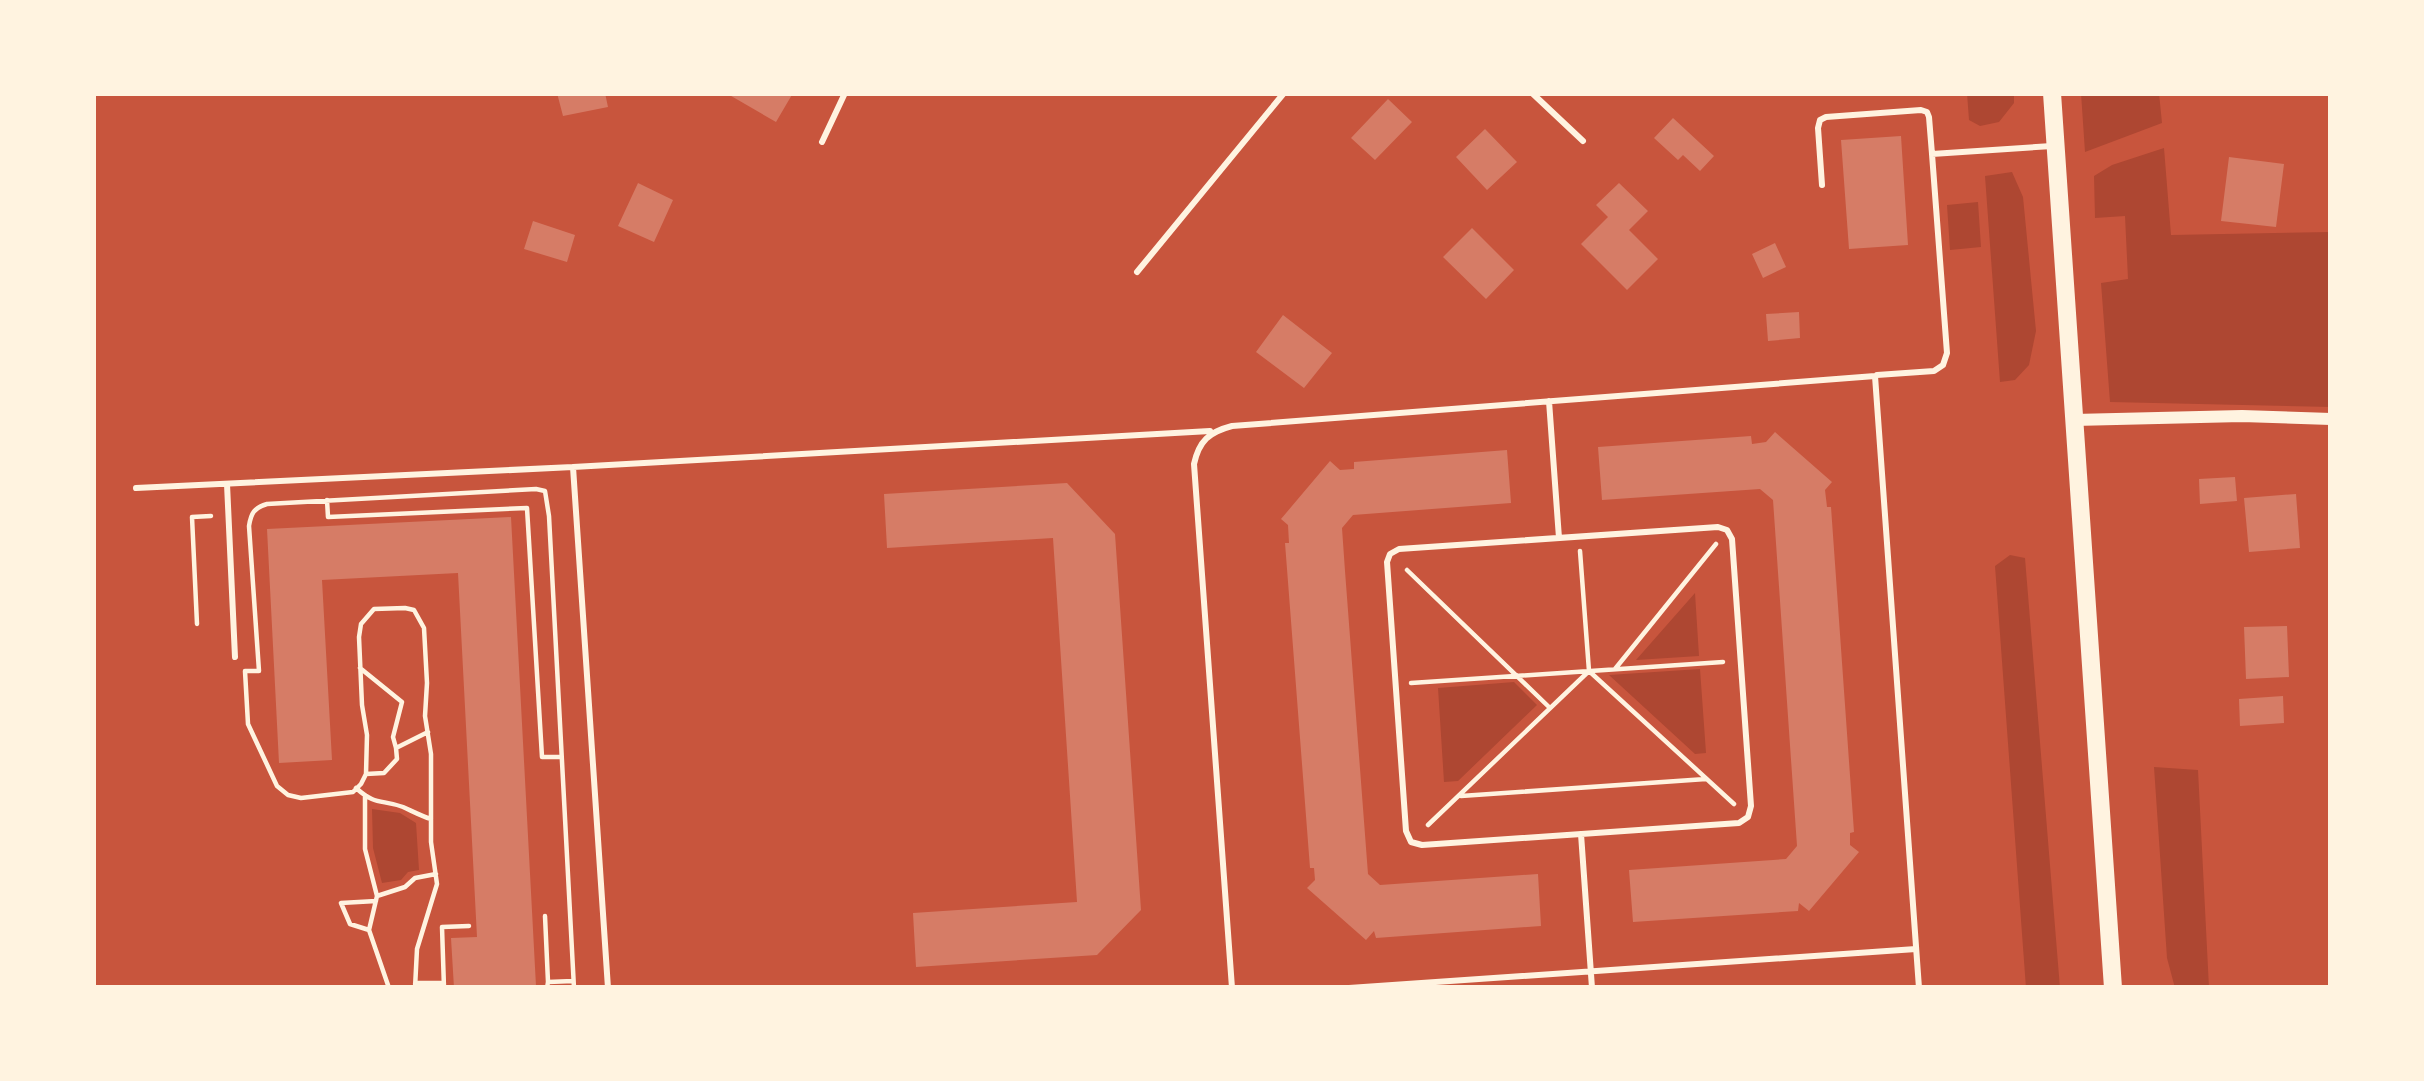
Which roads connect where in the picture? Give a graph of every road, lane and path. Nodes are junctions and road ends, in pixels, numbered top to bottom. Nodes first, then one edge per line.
1 (845, 93) edge
2 (1284, 93) edge
3 (1532, 93) edge
4 (2052, 93) edge
5 (1583, 141) dead end
6 (822, 142) dead end
7 (2056, 145) junction
8 (1932, 154) junction
9 (1822, 185) dead end
10 (1137, 272) dead end
11 (1875, 376) junction
12 (1549, 401) junction
13 (2331, 419) edge
14 (2074, 420) junction
15 (1214, 430) junction
16 (573, 466) junction
17 (226, 484) junction
18 (136, 488) dead end
19 (327, 500) junction
20 (228, 515) junction
21 (1727, 530) junction
22 (1580, 537) junction
23 (1559, 538) junction
24 (1390, 554) junction
25 (197, 624) dead end
26 (236, 656) dead end
27 (1741, 661) junction
28 (360, 668) junction
29 (1615, 669) junction
30 (1589, 671) junction
31 (1516, 676) junction
32 (1396, 684) junction
33 (1550, 709) junction
34 (428, 732) junction
35 (396, 748) junction
36 (562, 757) junction
37 (366, 774) junction
38 (1706, 779) junction
39 (356, 788) junction
40 (364, 795) junction
41 (1458, 796) junction
42 (1748, 817) junction
43 (431, 819) junction
44 (1581, 834) junction
45 (1411, 842) junction
46 (436, 874) junction
47 (377, 898) junction
48 (545, 916) dead end
49 (469, 926) dead end
50 (369, 930) junction
51 (1916, 949) junction
52 (1591, 972) junction
53 (444, 985) edge
54 (548, 985) edge
55 (573, 985) edge
56 (415, 986) edge
57 (389, 988) edge
58 (608, 988) edge
59 (1232, 988) edge
60 (1349, 988) edge
61 (1592, 988) edge
62 (1919, 988) edge
63 (2113, 988) edge

1 - 6 lane
2 - 10 lane
3 - 5 lane
4 - 7 main road
7 - 8 lane
7 - 14 main road
8 - 9 lane
8 - 11 lane
11 - 12 lane
11 - 51 lane
12 - 15 lane
12 - 23 lane
13 - 14 street
14 - 63 main road
15 - 16 lane
15 - 59 lane
16 - 17 lane
16 - 58 lane
17 - 18 lane
17 - 20 lane
19 - 36 path
19 - 36 path
19 - 39 path
20 - 25 path
20 - 26 lane
21 - 22 lane
21 - 27 lane
21 - 29 path
22 - 23 lane
22 - 30 path
23 - 24 lane
24 - 31 path
24 - 32 lane
27 - 29 path
27 - 42 lane
28 - 34 path
28 - 35 path
28 - 37 path
29 - 30 path
30 - 31 path
30 - 33 path
30 - 38 path
31 - 32 path
31 - 33 path
32 - 45 lane
33 - 41 path
34 - 35 path
34 - 43 path
35 - 37 path
36 - 55 path
37 - 39 path
38 - 41 path
38 - 42 path
39 - 40 path
40 - 43 path
40 - 47 path
41 - 45 path
42 - 44 lane
43 - 46 path
44 - 45 lane
44 - 52 lane
46 - 47 path
46 - 56 path
47 - 50 path
47 - 50 path
48 - 54 path
49 - 53 path
50 - 57 path
51 - 52 lane
51 - 62 lane
52 - 60 lane
52 - 61 lane
53 - 56 path
54 - 55 path

